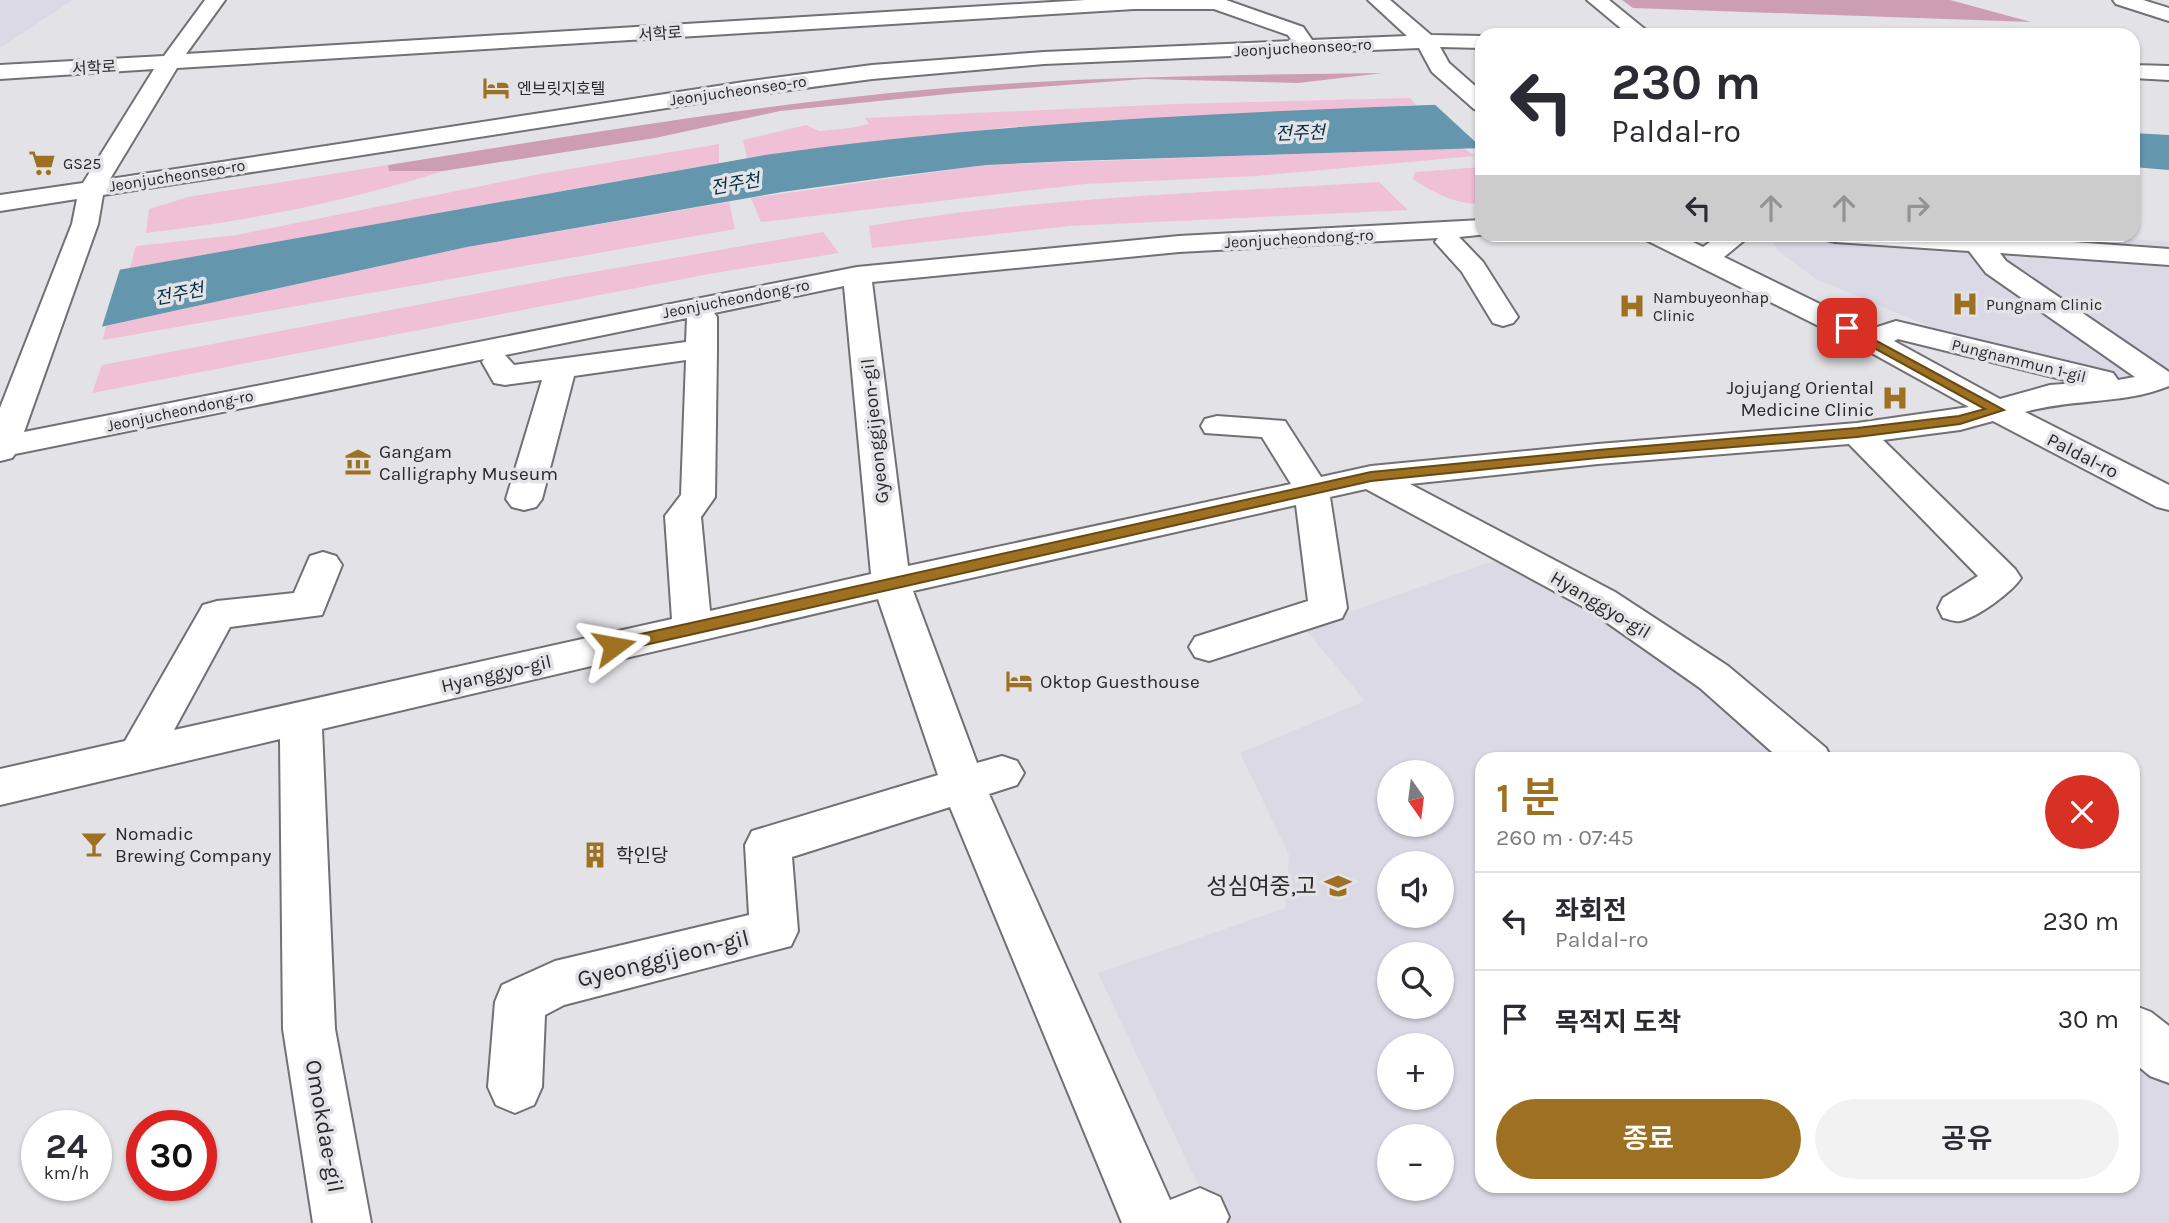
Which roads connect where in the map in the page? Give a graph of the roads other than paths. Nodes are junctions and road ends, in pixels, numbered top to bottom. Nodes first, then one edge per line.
1 (215, 0) edge
2 (1378, 0) edge
3 (1597, 0) edge
4 (2123, 0) edge
5 (729, 9) dead end
6 (2169, 15) edge
7 (742, 28) junction
8 (1633, 28) edge
9 (1426, 41) junction
10 (1475, 42) edge
11 (1306, 47) junction
12 (169, 63) junction
13 (0, 72) edge
14 (2140, 72) edge
15 (2169, 74) edge
16 (1475, 98) edge
17 (0, 179) edge
18 (92, 188) junction
19 (41, 197) junction
20 (0, 203) edge
21 (1475, 228) edge
22 (1449, 242) dead end
23 (1672, 242) edge
24 (1728, 242) edge
25 (1961, 242) edge
26 (1977, 243) junction
27 (2169, 257) edge
28 (1705, 258) junction
29 (857, 275) junction
30 (1503, 317) dead end
31 (1871, 340) junction
32 (497, 362) dead end
33 (561, 368) junction
34 (2136, 388) junction
35 (2169, 396) edge
36 (1997, 410) junction
37 (1217, 426) dead end
38 (1857, 433) junction
39 (1, 449) edge
40 (1371, 477) junction
41 (1312, 490) junction
42 (523, 499) dead end
43 (2169, 499) edge
44 (323, 565) dead end
45 (891, 583) junction
46 (1958, 608) dead end
47 (692, 628) junction
48 (1209, 647) dead end
49 (301, 718) junction
50 (1802, 752) edge
51 (139, 755) junction
52 (983, 779) junction
53 (0, 788) edge
54 (2140, 1035) edge
55 (2169, 1059) edge
56 (515, 1087) dead end
57 (1179, 1221) edge
58 (342, 1223) edge

1 - 12 street
2 - 9 street
3 - 8 street
4 - 6 street
5 - 7 street
7 - 11 street, 서학로
7 - 12 street, 서학로
9 - 10 street, Jeonjucheonseo-ro
9 - 11 street, Jeonjucheonseo-ro
9 - 16 street
11 - 18 street, Jeonjucheonseo-ro
12 - 13 street, 서학로
12 - 18 street
14 - 15 street
17 - 19 street
18 - 19 street, Jeonjucheonseo-ro
18 - 39 street
19 - 20 street, Jeonjucheonseo-ro
21 - 29 street, Jeonjucheondong-ro
22 - 30 street
23 - 28 street, Paldal-ro
24 - 28 street
25 - 26 street
26 - 27 street
26 - 34 street
28 - 31 street, Paldal-ro
29 - 39 street, Jeonjucheondong-ro
29 - 45 street, Gyeonggijeon-gil
31 - 34 street, Pungnammun 1-gil
31 - 36 street, Paldal-ro
32 - 33 street
33 - 42 street
33 - 47 street
34 - 35 street, Pungnammun 1-gil
34 - 36 street
36 - 38 street, Hyanggyo-gil
36 - 43 street, Paldal-ro
37 - 41 street
38 - 40 street, Hyanggyo-gil
38 - 46 street
40 - 41 street, Hyanggyo-gil
40 - 50 street, Hyanggyo-gil
41 - 45 street, Hyanggyo-gil
41 - 48 street
44 - 51 street
45 - 47 street, Hyanggyo-gil
45 - 52 street, Gyeonggijeon-gil
47 - 49 street, Hyanggyo-gil
49 - 51 street, Hyanggyo-gil
49 - 58 street, Omokdae-gil
51 - 53 street, Hyanggyo-gil
52 - 56 street, Gyeonggijeon-gil
52 - 57 street, Gyeonggijeon-gil
54 - 55 street

